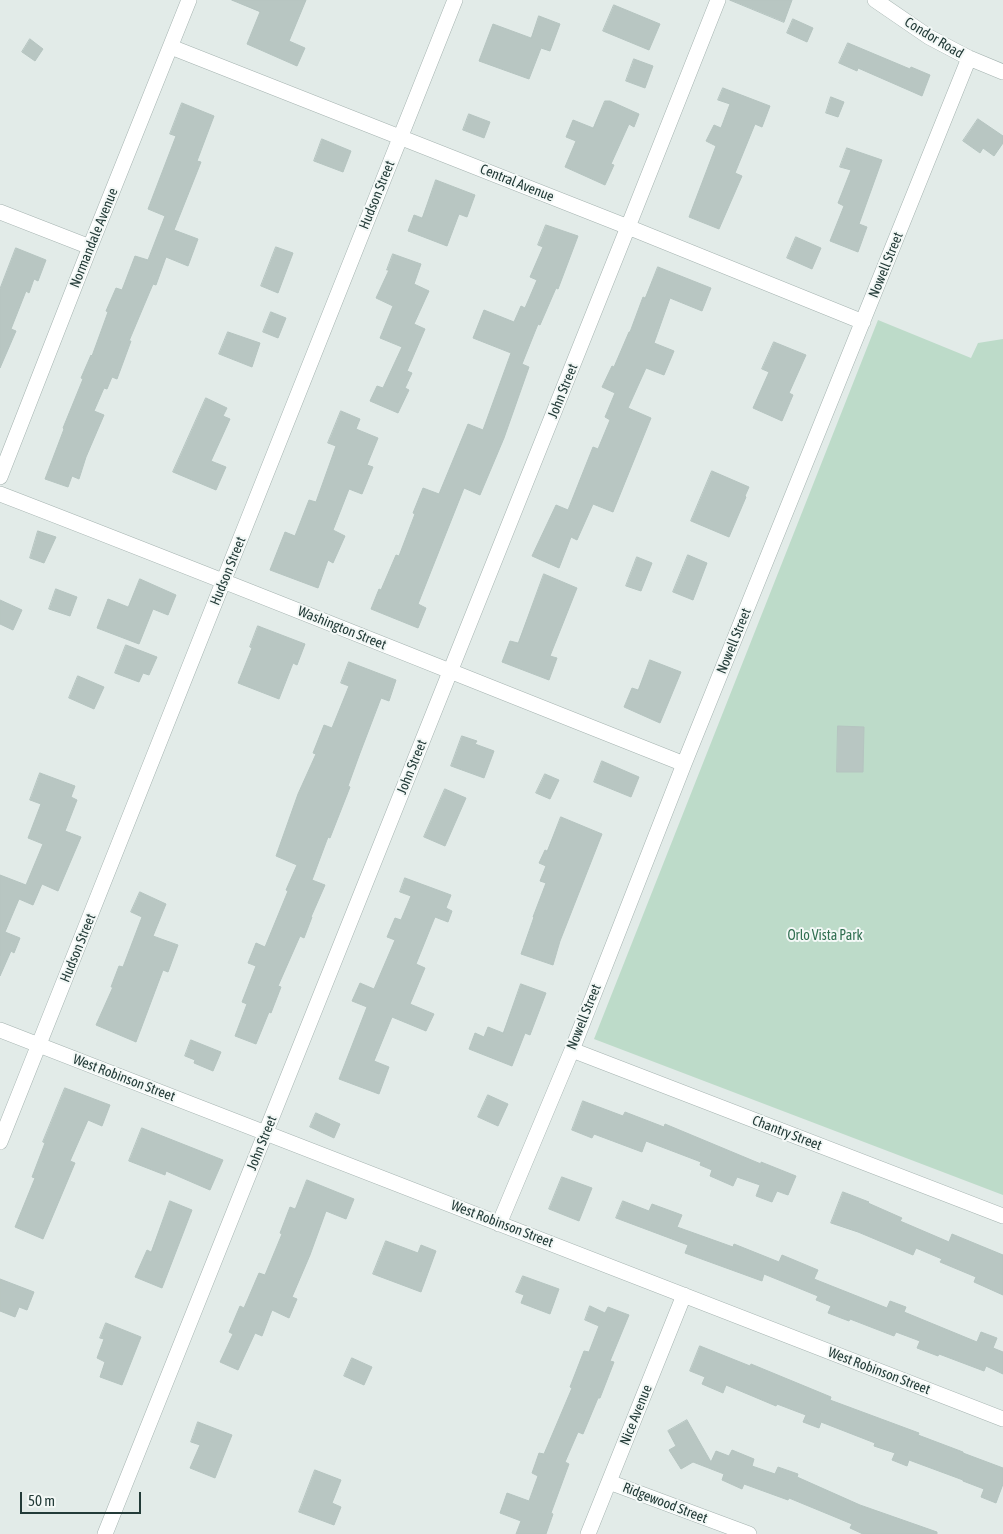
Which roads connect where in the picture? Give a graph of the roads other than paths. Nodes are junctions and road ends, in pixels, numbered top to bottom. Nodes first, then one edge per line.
1 (190, 0) edge
2 (455, 0) edge
3 (718, 0) edge
4 (875, 0) edge
5 (171, 47) junction
6 (969, 58) junction
7 (1003, 72) edge
8 (400, 137) junction
9 (0, 212) edge
10 (628, 227) junction
11 (90, 247) junction
12 (863, 322) junction
13 (0, 476) edge
14 (0, 494) edge
15 (224, 581) junction
16 (450, 672) junction
17 (684, 764) junction
18 (0, 1030) edge
19 (39, 1045) junction
20 (572, 1050) junction
21 (266, 1132) junction
22 (0, 1142) edge
23 (1003, 1216) edge
24 (499, 1224) junction
25 (684, 1295) junction
26 (1003, 1419) edge
27 (609, 1482) junction
28 (105, 1534) edge
29 (588, 1534) edge
30 (748, 1534) edge

1 - 5 street, Normandale Avenue
2 - 8 street, Hudson Street
3 - 10 street, John Street
4 - 6 street, Condor Road
5 - 8 street, Central Avenue
5 - 11 street, Normandale Avenue
6 - 7 street, Condor Road
6 - 12 street, Nowell Street
8 - 10 street, Central Avenue
8 - 15 street, Hudson Street
9 - 11 street
10 - 12 street, Central Avenue
10 - 16 street, John Street
11 - 13 street, Normandale Avenue
12 - 17 street, Nowell Street
14 - 15 street, Washington Street
15 - 16 street, Washington Street
15 - 19 street, Hudson Street
16 - 17 street, Washington Street
16 - 21 street, John Street
17 - 20 street, Nowell Street
18 - 19 street, West Robinson Street
19 - 21 street, West Robinson Street
19 - 22 street, Hudson Street
20 - 23 street, Chantry Street
20 - 24 street, Nowell Street
21 - 24 street, West Robinson Street
21 - 28 street, John Street
24 - 25 street, West Robinson Street
25 - 26 street, West Robinson Street
25 - 27 street, Nice Avenue
27 - 29 street, Nice Avenue
27 - 30 street, Ridgewood Street

